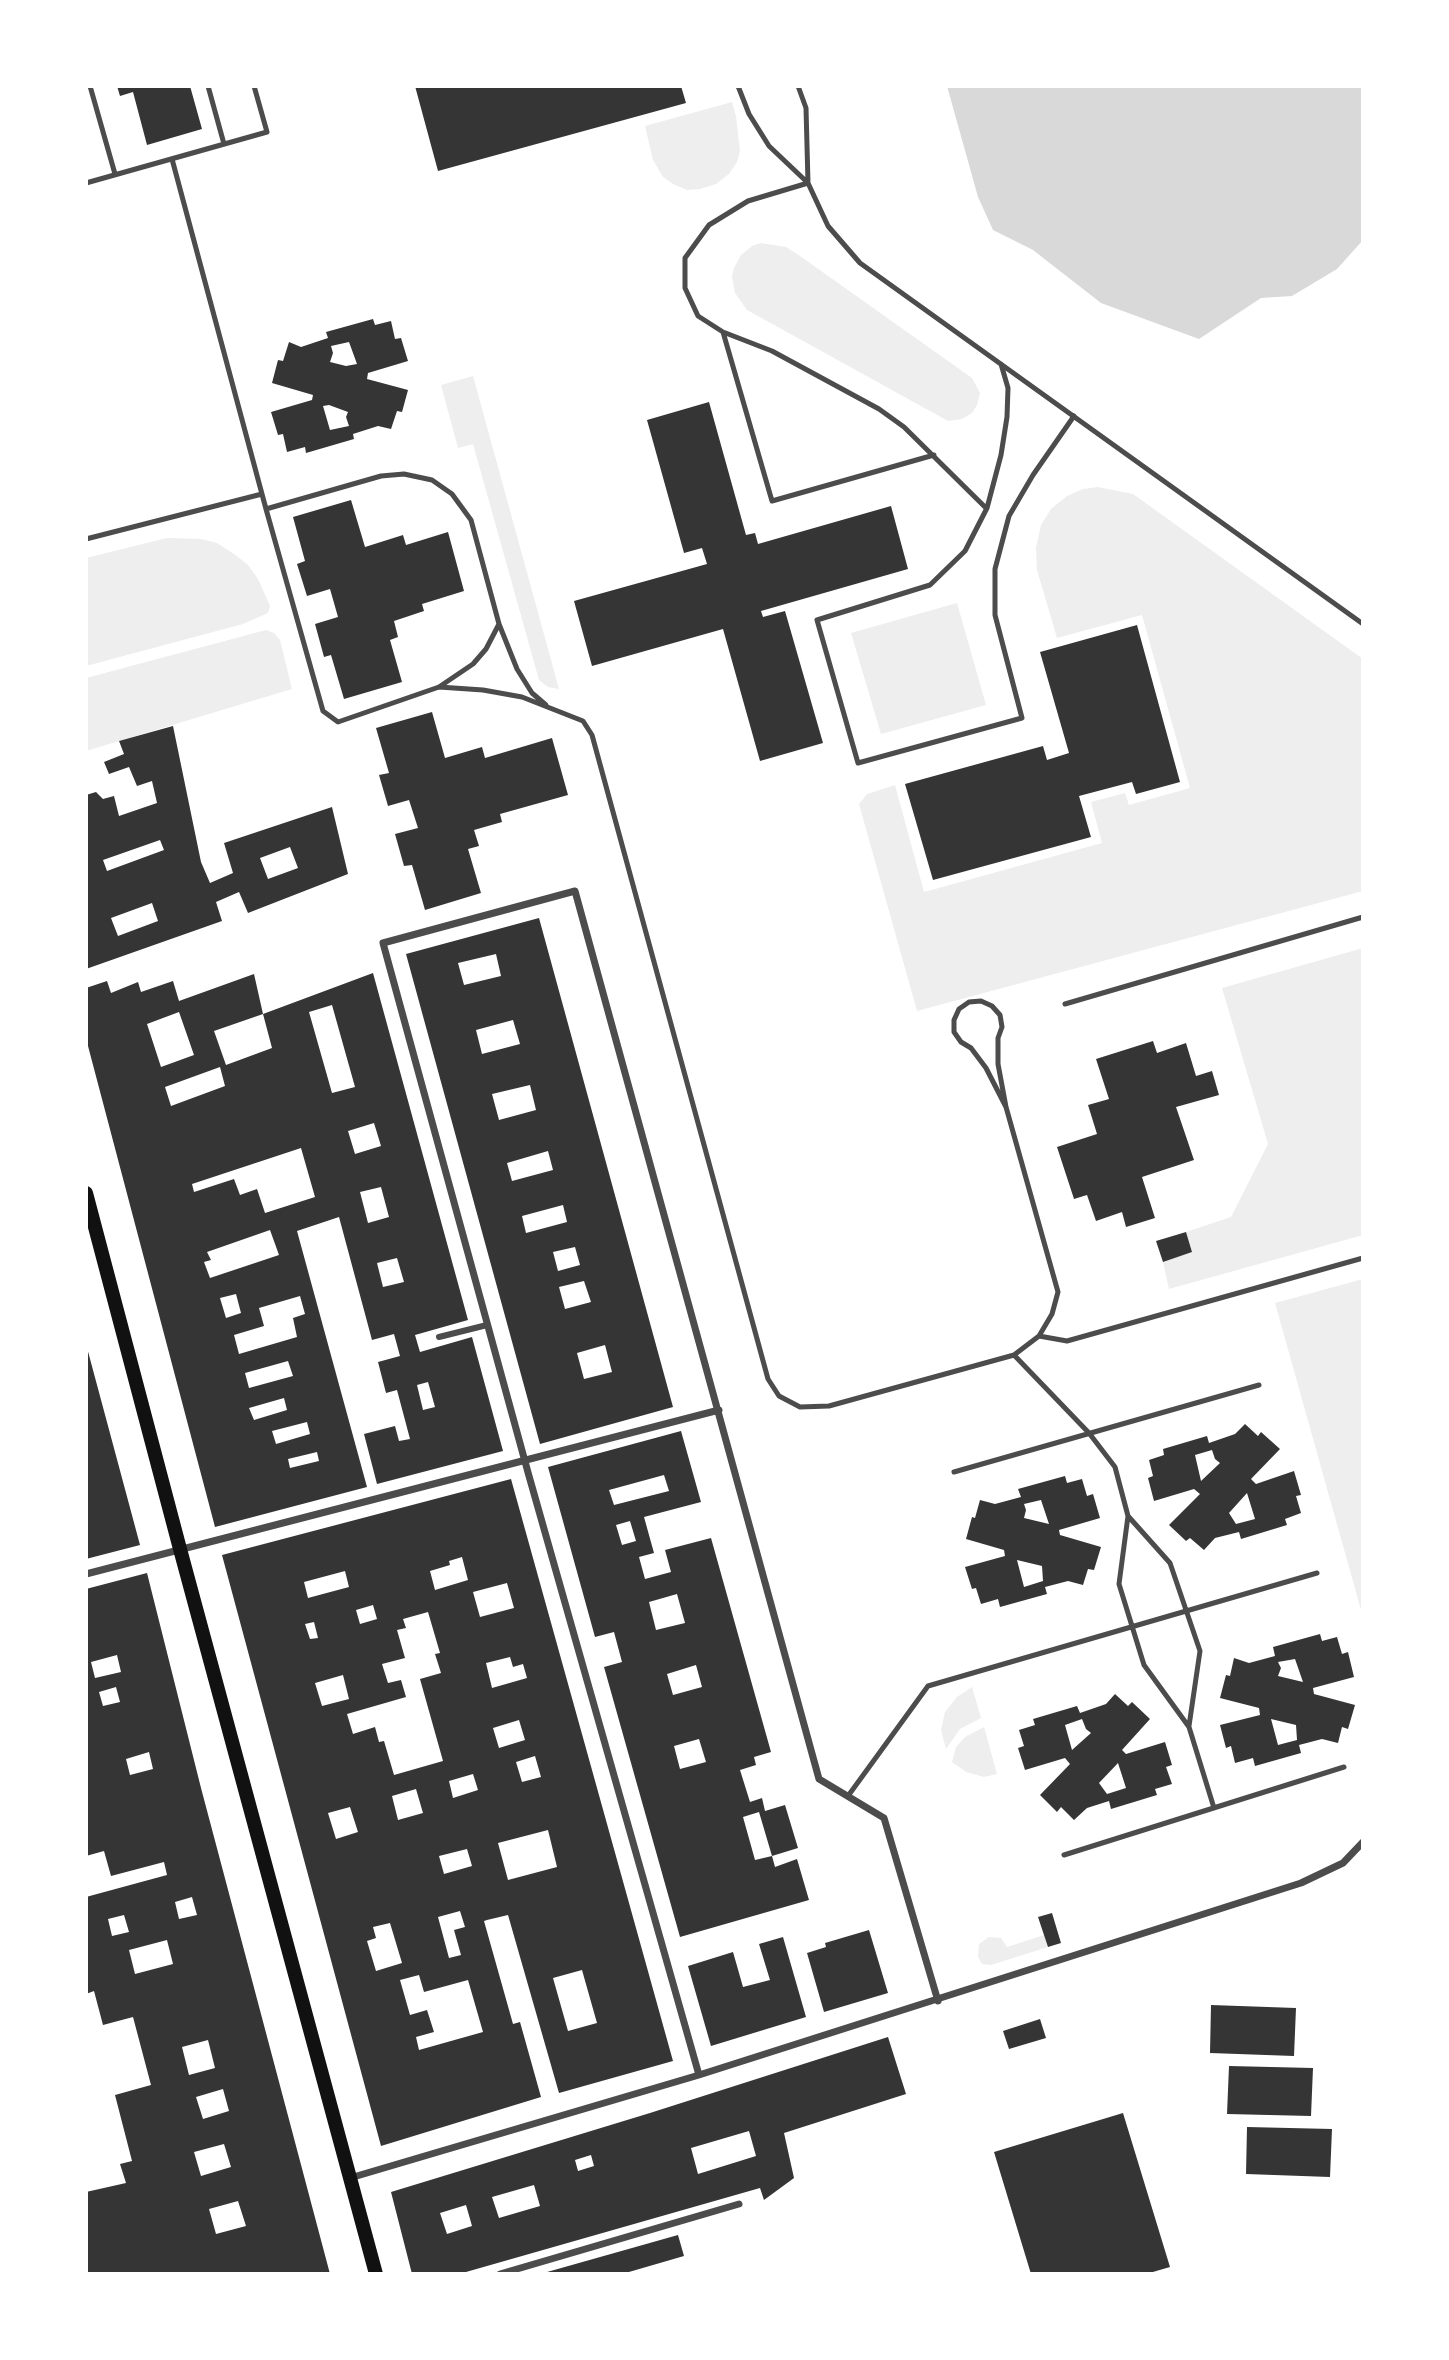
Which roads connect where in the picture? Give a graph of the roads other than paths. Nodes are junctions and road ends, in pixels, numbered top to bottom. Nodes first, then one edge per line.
1 (90, 86) edge
2 (208, 86) edge
3 (254, 86) edge
4 (738, 86) edge
5 (799, 86) edge
6 (224, 144) junction
7 (172, 159) junction
8 (115, 174) junction
9 (86, 183) edge
10 (808, 183) junction
11 (723, 332) junction
12 (1001, 364) junction
13 (1074, 416) junction
14 (934, 455) junction
15 (262, 494) junction
16 (986, 508) junction
17 (266, 509) junction
18 (86, 539) edge
19 (499, 624) junction
20 (1363, 624) edge
21 (439, 687) junction
22 (549, 707) junction
23 (1363, 917) edge
24 (1065, 1004) dead end
25 (1006, 1107) junction
26 (86, 1193) edge
27 (1363, 1258) edge
28 (487, 1325) junction
29 (1039, 1336) junction
30 (439, 1338) dead end
31 (1014, 1355) junction
32 (1259, 1385) dead end
33 (719, 1410) junction
34 (1089, 1433) junction
35 (524, 1460) junction
36 (954, 1472) dead end
37 (1128, 1516) junction
38 (180, 1549) junction
39 (1317, 1573) dead end
40 (86, 1574) edge
41 (1186, 1610) junction
42 (1132, 1626) junction
43 (1189, 1727) junction
44 (1344, 1767) dead end
45 (848, 1797) junction
46 (1214, 1808) junction
47 (1363, 1842) edge
48 (1064, 1855) dead end
49 (938, 2001) junction
50 (699, 2075) junction
51 (350, 2179) junction
52 (739, 2204) dead end
53 (376, 2274) edge
54 (500, 2274) edge

1 - 8 lane
2 - 6 lane
3 - 6 lane
4 - 10 lane
5 - 10 lane
6 - 7 lane
7 - 8 lane
7 - 15 lane
8 - 9 lane
10 - 11 lane
10 - 12 lane
11 - 14 lane
11 - 14 lane
12 - 13 lane
12 - 16 lane
13 - 16 lane
13 - 20 lane
14 - 16 lane
15 - 17 lane
15 - 18 lane
17 - 19 lane
17 - 21 lane
19 - 21 lane
19 - 22 lane
21 - 22 lane
22 - 31 lane
23 - 24 lane
25 - 25 lane
25 - 29 lane
26 - 38 main road
27 - 29 lane
28 - 30 street
28 - 33 street
28 - 35 street
29 - 31 lane
31 - 34 lane
32 - 34 lane
33 - 35 street
33 - 45 street
34 - 36 lane
34 - 37 lane
35 - 38 street
35 - 50 street
37 - 41 lane
37 - 42 lane
38 - 40 street
38 - 51 main road
39 - 41 lane
41 - 42 lane
41 - 43 lane
42 - 43 lane
42 - 45 lane
43 - 46 lane
44 - 46 lane
45 - 49 street
46 - 48 lane
47 - 49 street
49 - 50 street
50 - 51 street
51 - 53 main road
52 - 54 street

